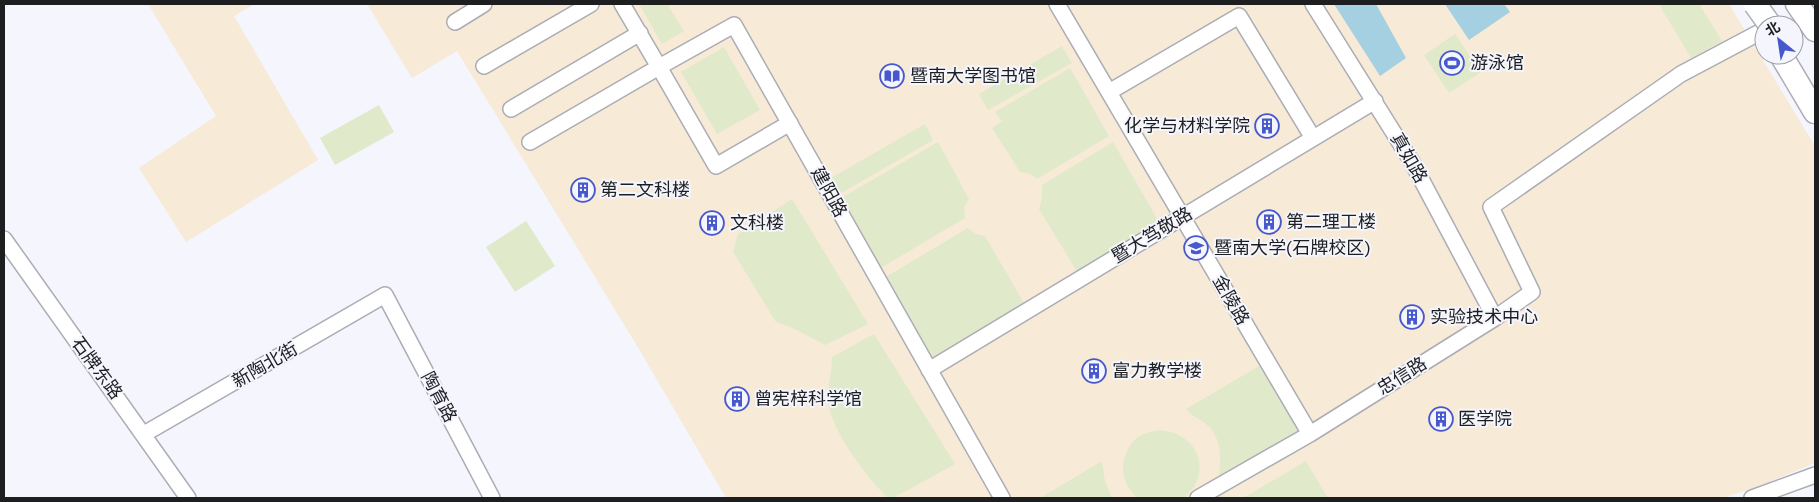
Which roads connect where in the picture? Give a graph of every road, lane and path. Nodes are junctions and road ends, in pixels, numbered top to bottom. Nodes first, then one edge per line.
1 (484, 4) edge
2 (591, 4) edge
3 (622, 4) edge
4 (1057, 4) edge
5 (1313, 4) edge
6 (1751, 4) edge
7 (1755, 4) edge
8 (1797, 4) edge
9 (1758, 15) edge
10 (1763, 15) edge
11 (455, 22) dead end
12 (1815, 30) edge
13 (640, 33) junction
14 (1754, 35) edge
15 (1785, 65) edge
16 (1786, 65) edge
17 (1797, 65) edge
18 (484, 66) dead end
19 (659, 67) junction
20 (1109, 92) junction
21 (1815, 92) edge
22 (1375, 101) junction
23 (511, 109) dead end
24 (1815, 112) edge
25 (1815, 119) edge
26 (790, 123) junction
27 (1313, 138) junction
28 (530, 142) dead end
29 (1182, 217) junction
30 (4, 238) edge
31 (385, 295) joint
32 (1495, 318) junction
33 (929, 370) junction
34 (144, 434) junction
35 (1310, 434) junction
36 (1815, 475) edge
37 (188, 498) edge
38 (492, 498) edge
39 (1002, 498) edge
40 (1198, 498) edge
41 (1752, 498) edge

1 - 11 street
2 - 18 street
3 - 13 street
4 - 20 street, 金陵路
5 - 22 street, 真如路
6 - 9 highway
7 - 10 highway, bridge
8 - 12 highway
13 - 19 street
13 - 23 street
14 - 32 street, 忠信路
15 - 25 street
16 - 24 highway
17 - 21 highway
19 - 26 street, 建阳路
19 - 26 street
19 - 28 street
20 - 27 street
20 - 29 street, 金陵路
22 - 27 street, 暨大笃敬路
22 - 32 street, 真如路
26 - 33 street, 建阳路
27 - 29 street, 暨大笃敬路
29 - 33 street, 暨大笃敬路
29 - 35 street, 金陵路
30 - 34 street, 石牌东路
31 - 34 street, 新陶北街
31 - 38 street, 陶育路
32 - 35 street, 忠信路
33 - 39 street, 建阳路
34 - 37 street, 石牌东路
35 - 40 street
36 - 41 street

